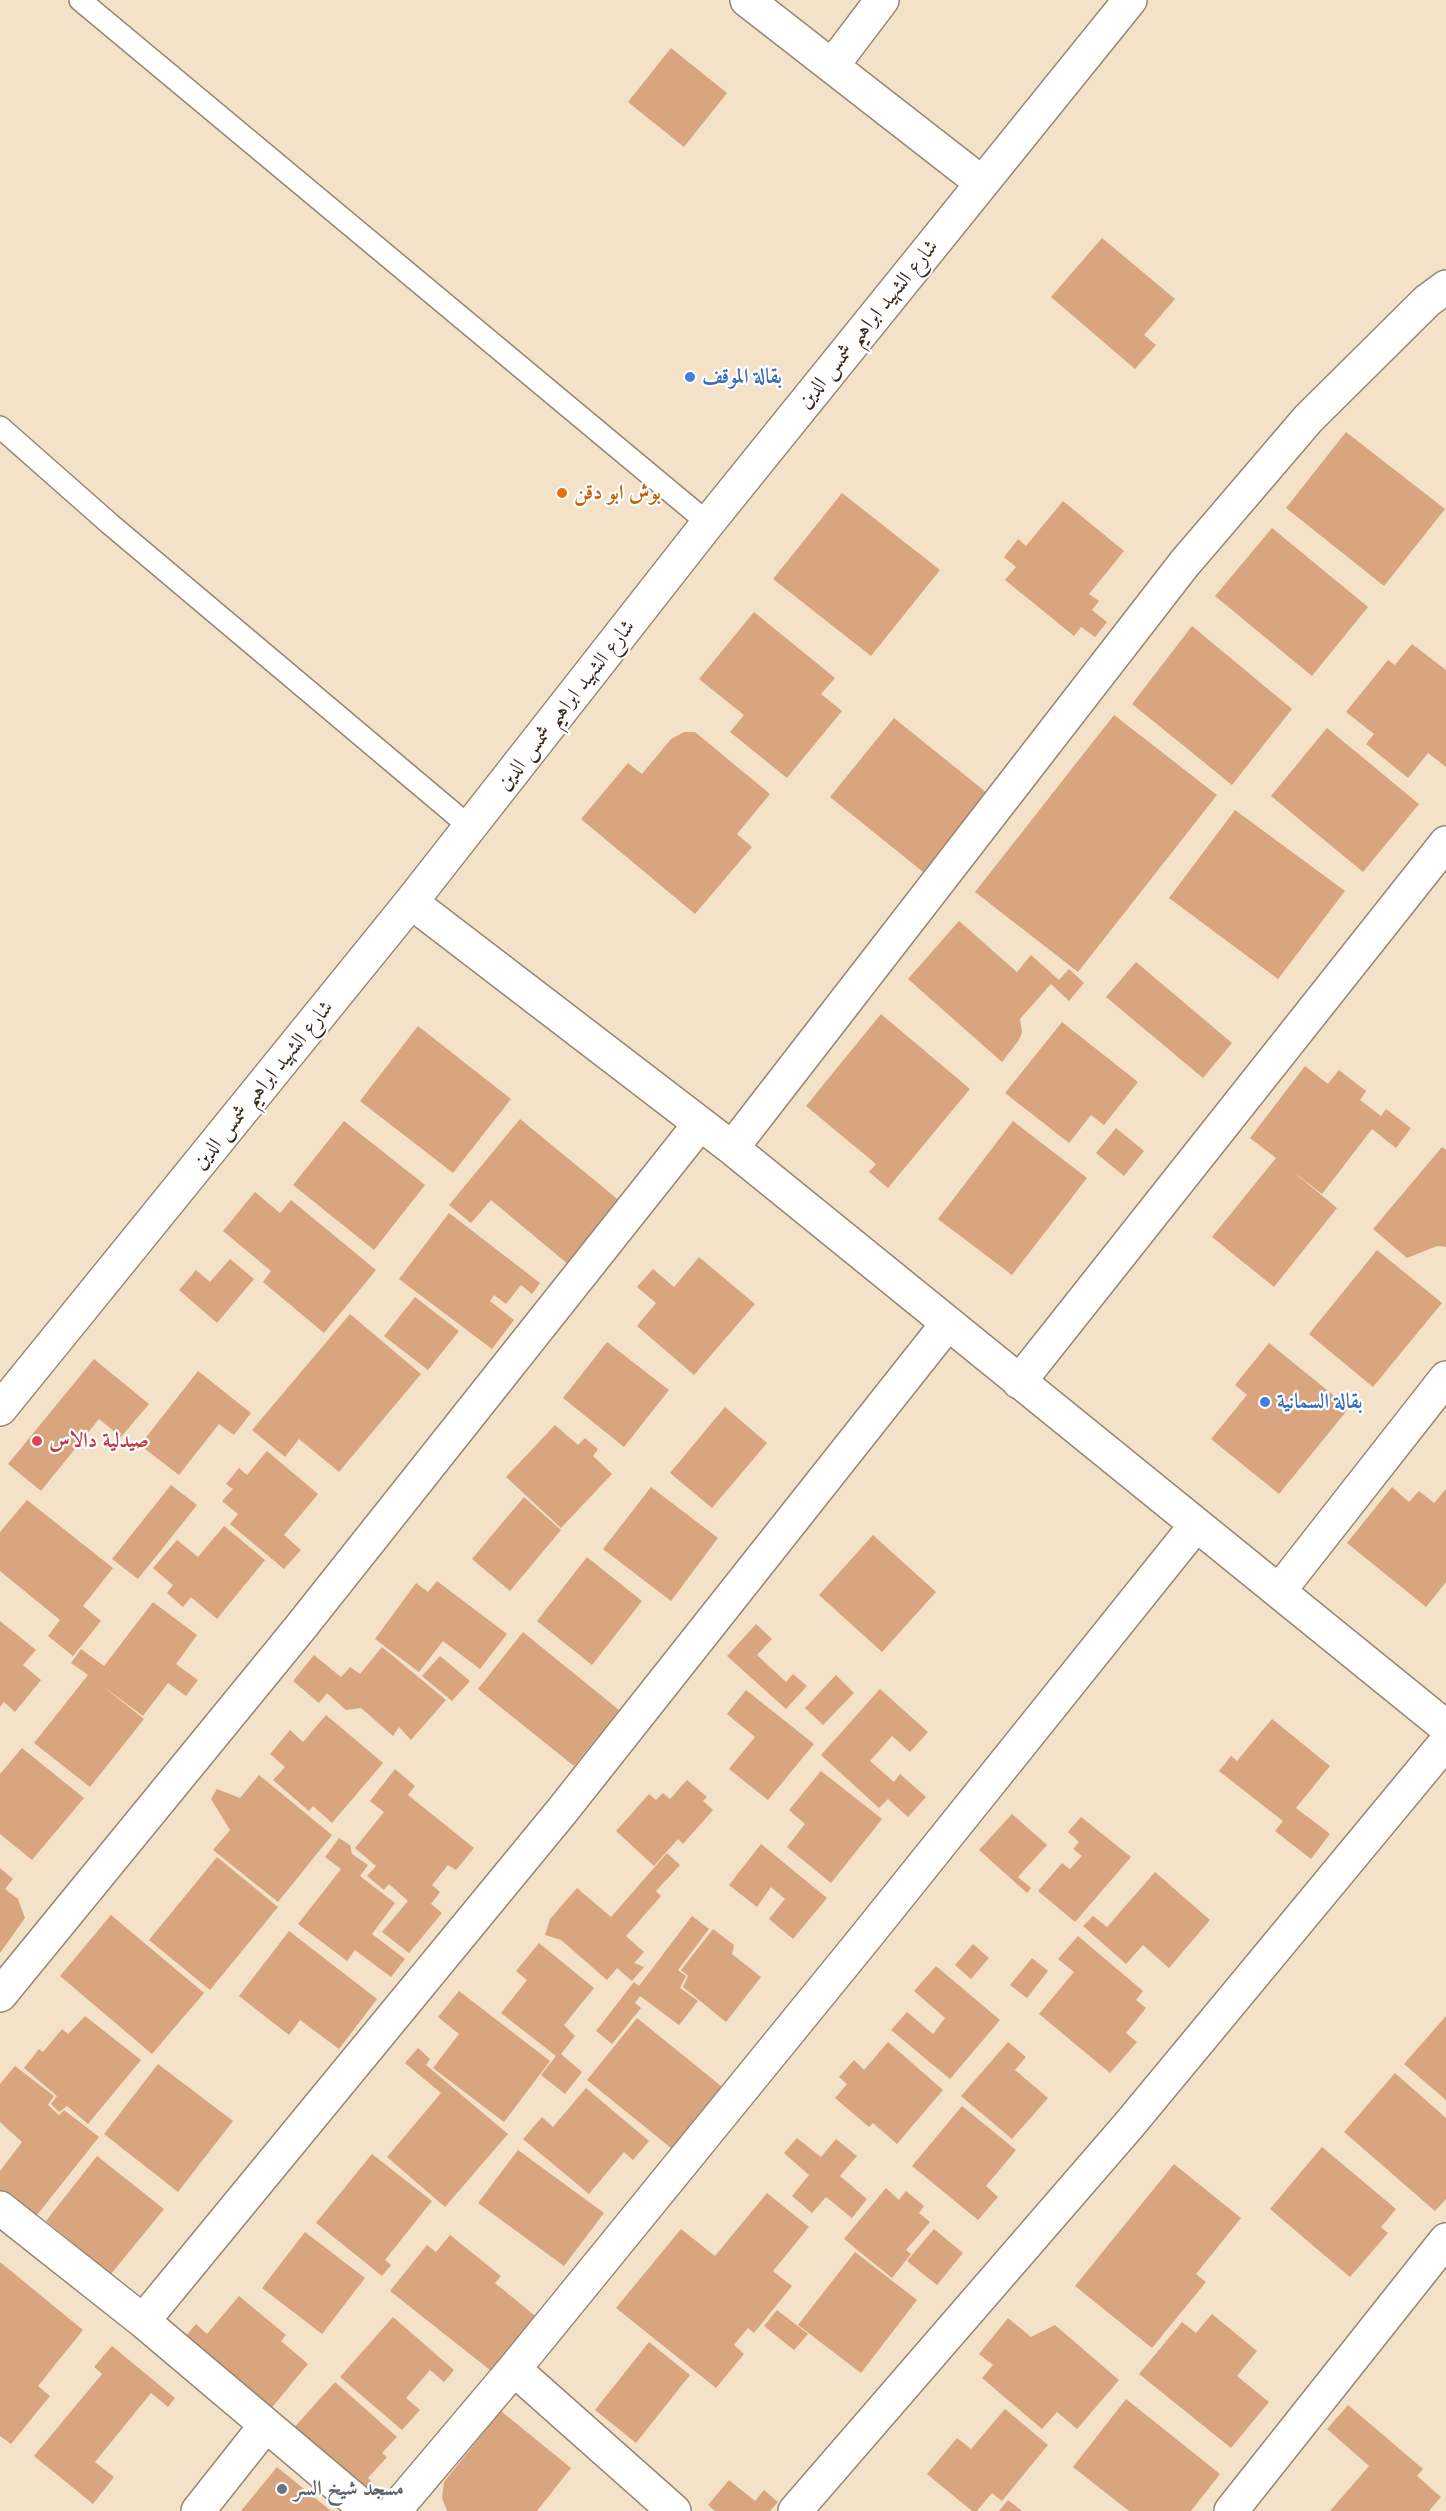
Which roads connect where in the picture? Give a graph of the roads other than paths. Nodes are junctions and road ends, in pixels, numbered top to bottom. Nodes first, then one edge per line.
1 (80, 0) edge
2 (747, 0) edge
3 (882, 0) edge
4 (1131, 0) edge
5 (832, 66) junction
6 (982, 183) junction
7 (1446, 287) edge
8 (0, 427) edge
9 (708, 523) junction
10 (470, 827) junction
11 (1446, 843) edge
12 (411, 902) junction
13 (699, 1125) junction
14 (732, 1148) junction
15 (948, 1323) junction
16 (1446, 1378) edge
17 (1018, 1382) junction
18 (0, 1409) edge
19 (1196, 1525) junction
20 (1279, 1591) junction
21 (1446, 1726) edge
22 (1446, 1742) edge
23 (0, 1995) edge
24 (0, 2208) edge
25 (1446, 2240) edge
26 (143, 2322) junction
27 (514, 2369) junction
28 (266, 2425) junction
29 (198, 2511) edge
30 (368, 2511) edge
31 (394, 2511) edge
32 (674, 2511) edge
33 (795, 2511) edge
34 (1231, 2511) edge

1 - 9 lane
2 - 5 street
3 - 5 street
4 - 6 street, شارع الشهيد ابراهيم شمس الدين
5 - 6 street
6 - 9 street, شارع الشهيد ابراهيم شمس الدين
7 - 14 street
8 - 10 lane
9 - 10 street, شارع الشهيد ابراهيم شمس الدين
10 - 12 street, شارع الشهيد ابراهيم شمس الدين
11 - 17 street
12 - 13 street
12 - 18 street, شارع الشهيد ابراهيم شمس الدين
13 - 14 street
13 - 23 street
14 - 15 street
15 - 17 street
15 - 26 street
16 - 20 street
17 - 19 street
19 - 20 street
19 - 27 street
20 - 21 street
22 - 33 street
24 - 26 street
25 - 34 street
26 - 28 street
27 - 31 street
27 - 32 street
28 - 29 street
28 - 30 street

